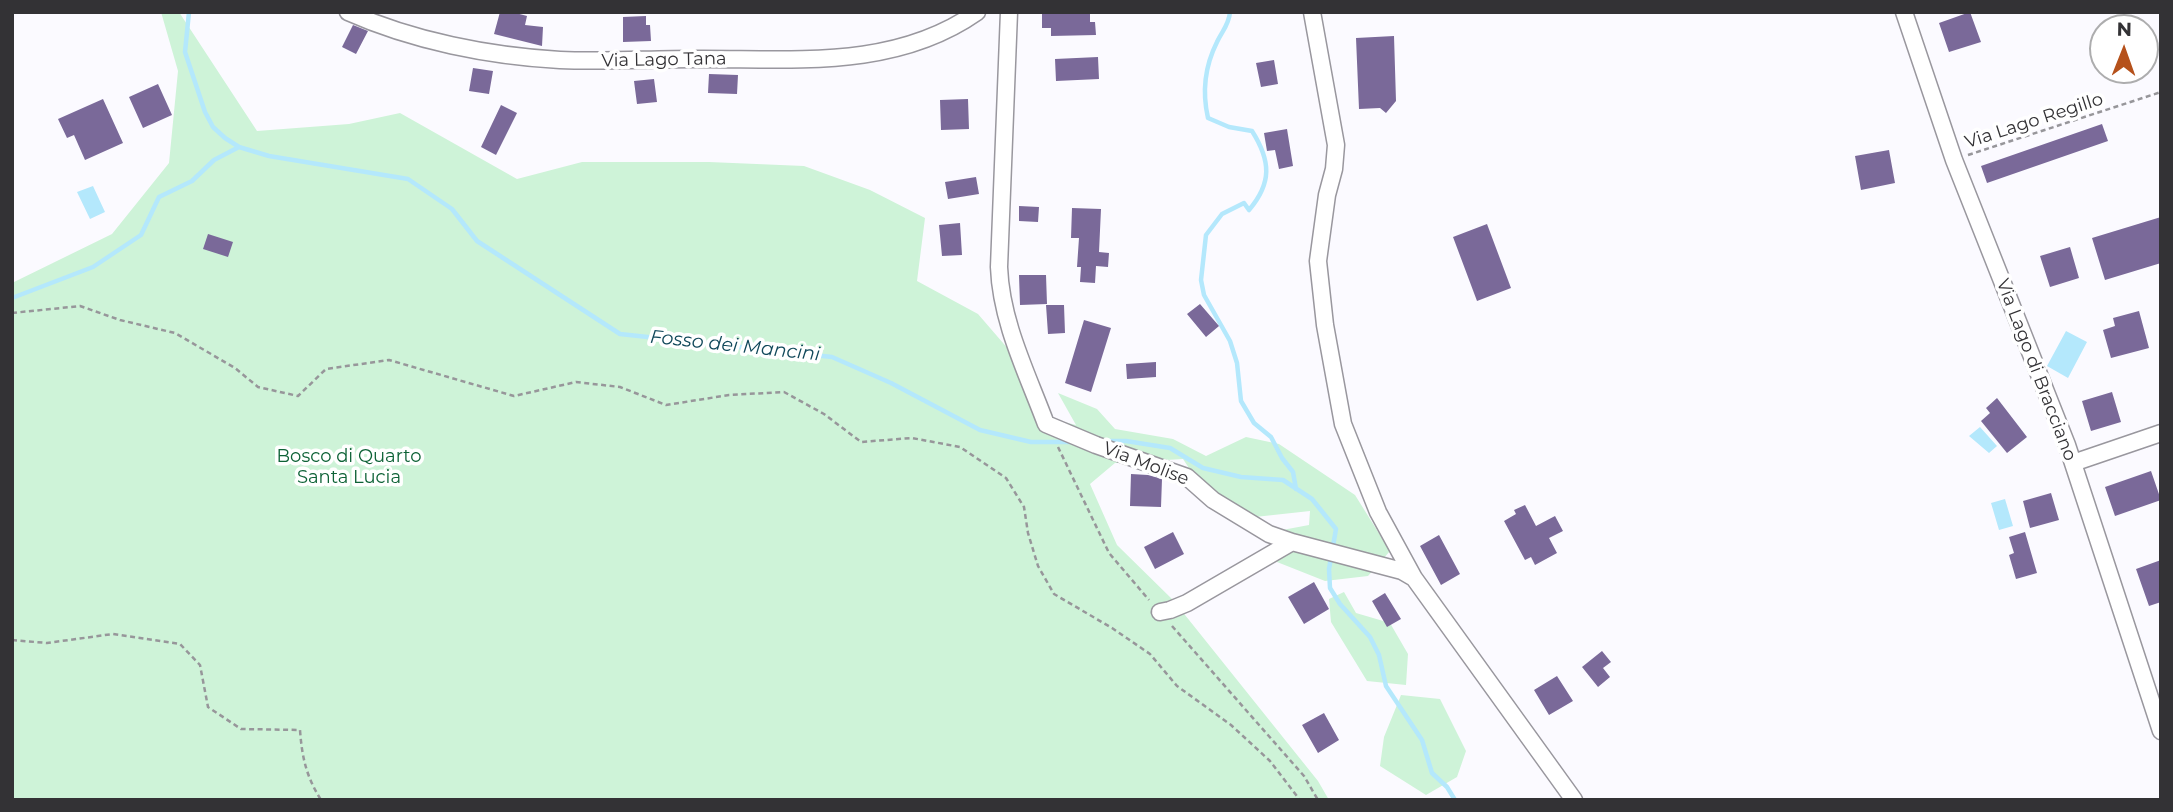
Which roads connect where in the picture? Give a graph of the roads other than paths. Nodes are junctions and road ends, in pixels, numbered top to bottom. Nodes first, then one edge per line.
1 (348, 12) edge
2 (977, 12) edge
3 (1009, 12) edge
4 (1312, 12) edge
5 (1904, 12) edge
6 (2161, 433) edge
7 (2073, 463) junction
8 (1293, 542) junction
9 (1415, 578) junction
10 (1160, 612) dead end
11 (2160, 727) edge
12 (1574, 800) edge

1 - 2 street, Via Lago Tana
3 - 8 street, Via Molise
4 - 9 street
5 - 7 street, Via Lago di Bracciano
6 - 7 street
7 - 11 street, Via Lago di Bracciano
8 - 9 street, Via Molise
8 - 10 street
9 - 12 street

